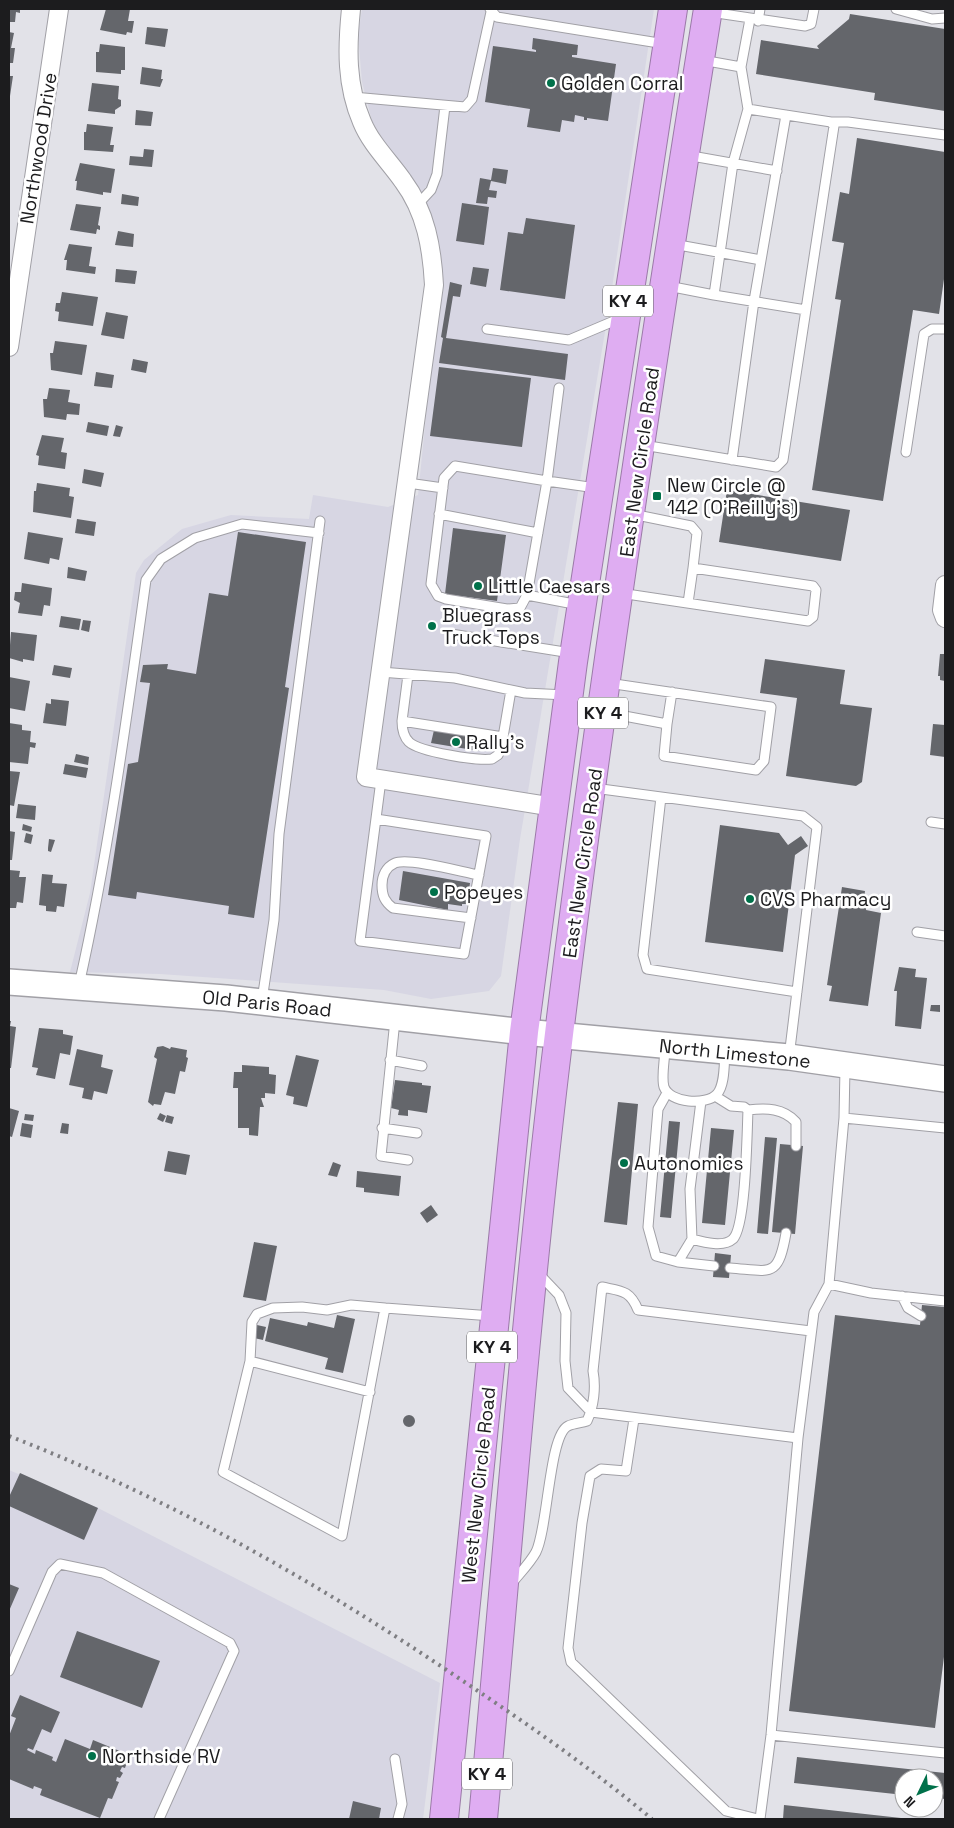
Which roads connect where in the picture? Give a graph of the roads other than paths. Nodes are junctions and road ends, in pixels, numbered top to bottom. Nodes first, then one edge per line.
1 (59, 9) edge
2 (351, 9) edge
3 (673, 9) edge
4 (760, 9) edge
5 (814, 9) edge
6 (896, 9) edge
7 (491, 10) edge
8 (707, 10) edge
9 (945, 18) edge
10 (754, 20) junction
11 (667, 44) junction
12 (700, 59) junction
13 (741, 67) junction
14 (354, 97) junction
15 (445, 106) junction
16 (748, 109) junction
17 (786, 115) junction
18 (831, 122) junction
19 (945, 135) edge
20 (685, 155) junction
21 (733, 163) junction
22 (777, 170) junction
23 (418, 204) junction
24 (672, 243) junction
25 (719, 252) junction
26 (761, 260) junction
27 (665, 285) junction
28 (714, 295) junction
29 (754, 302) junction
30 (806, 310) junction
31 (626, 316) junction
32 (488, 329) dead end
33 (945, 329) edge
34 (9, 347) edge
35 (559, 388) dead end
36 (641, 444) junction
37 (906, 452) dead end
38 (732, 460) junction
39 (547, 481) junction
40 (408, 483) junction
41 (443, 488) junction
42 (599, 488) junction
43 (439, 514) junction
44 (630, 514) junction
45 (320, 521) dead end
46 (319, 533) junction
47 (538, 533) junction
48 (694, 568) junction
49 (945, 586) edge
50 (620, 593) junction
51 (527, 595) junction
52 (688, 603) junction
53 (582, 605) junction
54 (945, 618) edge
55 (451, 634) dead end
56 (574, 653) junction
57 (381, 672) junction
58 (408, 675) junction
59 (607, 683) junction
60 (511, 690) junction
61 (672, 692) junction
62 (568, 695) junction
63 (603, 712) junction
64 (402, 721) junction
65 (667, 724) junction
66 (503, 737) junction
67 (381, 780) junction
68 (592, 788) junction
69 (661, 797) junction
70 (554, 807) junction
71 (376, 819) junction
72 (931, 822) dead end
73 (945, 824) edge
74 (479, 875) junction
75 (471, 918) junction
76 (917, 932) dead end
77 (945, 936) edge
78 (9, 982) edge
79 (78, 987) junction
80 (797, 992) junction
81 (262, 1002) junction
82 (396, 1017) junction
83 (524, 1032) junction
84 (559, 1035) junction
85 (665, 1045) junction
86 (725, 1051) junction
87 (789, 1057) junction
88 (390, 1060) junction
89 (422, 1066) dead end
90 (845, 1066) junction
91 (945, 1079) edge
92 (667, 1093) junction
93 (716, 1096) junction
94 (701, 1101) junction
95 (748, 1110) junction
96 (844, 1118) junction
97 (382, 1128) junction
98 (945, 1128) edge
99 (417, 1133) dead end
100 (796, 1146) dead end
101 (408, 1160) dead end
102 (786, 1233) dead end
103 (692, 1239) junction
104 (678, 1262) junction
105 (714, 1266) dead end
106 (730, 1268) dead end
107 (534, 1269) junction
108 (830, 1284) junction
109 (902, 1296) junction
110 (945, 1301) edge
111 (386, 1308) junction
112 (495, 1316) junction
113 (921, 1316) dead end
114 (811, 1331) junction
115 (250, 1361) junction
116 (370, 1392) junction
117 (591, 1412) junction
118 (634, 1419) junction
119 (798, 1438) junction
120 (504, 1593) junction
121 (9, 1671) edge
122 (771, 1736) junction
123 (945, 1753) edge
124 (395, 1760) dead end
125 (159, 1819) edge
126 (398, 1819) edge
127 (444, 1819) edge
128 (482, 1819) edge
129 (759, 1819) edge

1 - 34 street, Northwood Drive
2 - 14 street
3 - 11 highway, East New Circle Road / KY 4
4 - 10 lane
5 - 10 lane
6 - 9 lane
7 - 11 lane
7 - 15 lane
8 - 10 lane
8 - 12 highway, East New Circle Road / KY 4
10 - 13 lane
11 - 31 highway, East New Circle Road / KY 4
12 - 13 lane
12 - 20 highway, East New Circle Road / KY 4
13 - 16 lane
14 - 15 lane
14 - 23 street
15 - 23 lane
16 - 17 lane
16 - 21 lane
17 - 18 lane
17 - 22 lane
18 - 19 lane
18 - 30 lane
20 - 21 lane
20 - 24 highway, East New Circle Road / KY 4
21 - 22 lane
21 - 25 lane
22 - 26 lane
23 - 40 street
24 - 25 lane
24 - 27 highway, East New Circle Road / KY 4
25 - 26 lane
25 - 28 lane
26 - 29 lane
27 - 28 lane
27 - 36 highway, East New Circle Road / KY 4
28 - 29 lane
29 - 30 lane
29 - 38 lane
30 - 38 lane
31 - 32 lane
31 - 42 highway, East New Circle Road / KY 4
33 - 37 lane
35 - 39 lane
36 - 38 lane
36 - 44 highway, East New Circle Road / KY 4
39 - 41 lane
39 - 42 lane
39 - 47 lane
40 - 41 lane
40 - 57 street
41 - 43 lane
42 - 53 highway, East New Circle Road / KY 4
43 - 47 lane
43 - 51 lane
44 - 48 lane
44 - 50 highway, East New Circle Road / KY 4
45 - 46 lane
46 - 79 lane
46 - 81 lane
47 - 51 lane
48 - 52 lane
48 - 52 lane
49 - 54 street
50 - 52 lane
50 - 59 highway, East New Circle Road / KY 4
51 - 53 lane
53 - 56 highway, East New Circle Road / KY 4
55 - 56 lane
56 - 62 highway, East New Circle Road / KY 4
57 - 58 lane
57 - 67 street
58 - 60 lane
58 - 64 lane
59 - 61 lane
59 - 63 highway, East New Circle Road / KY 4
60 - 62 lane
60 - 66 lane
61 - 65 lane
61 - 65 lane
62 - 70 highway, East New Circle Road / KY 4
63 - 65 lane
63 - 68 highway, East New Circle Road / KY 4
64 - 66 lane
64 - 66 lane
67 - 70 street
67 - 71 lane
68 - 69 lane
68 - 84 highway, East New Circle Road / KY 4
69 - 80 lane
69 - 80 lane
70 - 83 highway, East New Circle Road / KY 4
71 - 74 lane
71 - 75 lane
72 - 73 lane
74 - 75 lane
74 - 75 lane
76 - 77 lane
78 - 79 street, Old Paris Road
79 - 81 street, Old Paris Road
80 - 87 lane
81 - 82 street, Old Paris Road
82 - 83 street, Old Paris Road
82 - 88 lane
83 - 84 street, North Limestone
83 - 112 highway, West New Circle Road / KY 4
84 - 85 street, North Limestone
84 - 107 highway, West New Circle Road / KY 4
85 - 86 street, North Limestone
85 - 92 lane
86 - 87 street, North Limestone
86 - 93 lane
87 - 90 street, North Limestone
88 - 89 lane
88 - 97 lane
90 - 91 street, North Limestone
90 - 96 lane
92 - 94 lane
92 - 104 lane
93 - 94 lane
93 - 95 lane
94 - 103 lane
95 - 100 lane
95 - 103 lane
96 - 98 lane
96 - 108 lane
97 - 99 lane
97 - 101 lane
102 - 106 lane
103 - 104 lane
104 - 105 lane
107 - 117 lane
107 - 120 highway, West New Circle Road / KY 4
108 - 109 lane
108 - 114 lane
109 - 110 lane
109 - 113 lane
111 - 112 lane
111 - 115 lane
111 - 116 lane
112 - 127 highway, West New Circle Road / KY 4
114 - 117 lane
114 - 119 lane
115 - 116 lane
115 - 116 lane
117 - 118 lane
117 - 120 lane
118 - 119 lane
118 - 129 lane
119 - 122 lane
120 - 128 highway, West New Circle Road / KY 4
121 - 125 lane
122 - 123 lane
122 - 129 lane
124 - 126 lane

